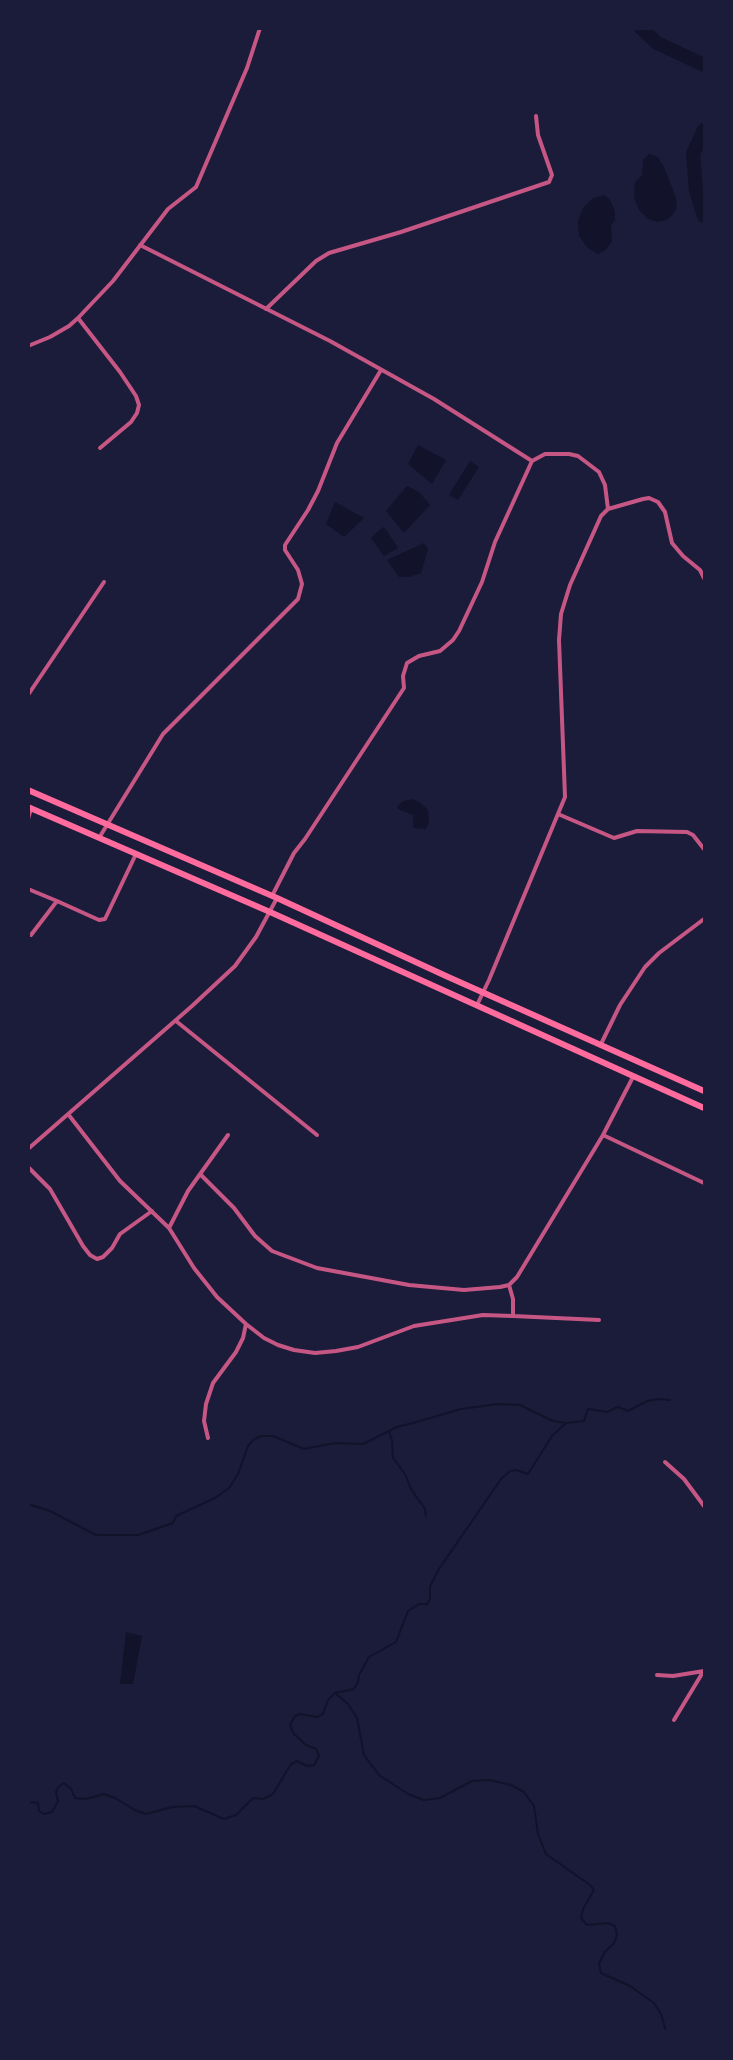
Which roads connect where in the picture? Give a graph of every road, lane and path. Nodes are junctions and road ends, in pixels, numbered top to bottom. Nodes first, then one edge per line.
1 (260, 28) edge
2 (536, 116) dead end
3 (140, 245) junction
4 (266, 309) junction
5 (78, 318) junction
6 (28, 346) edge
7 (381, 370) junction
8 (100, 448) dead end
9 (532, 461) junction
10 (608, 509) junction
11 (705, 578) edge
12 (104, 582) dead end
13 (28, 695) edge
14 (28, 790) edge
15 (30, 808) edge
16 (558, 814) junction
17 (28, 819) edge
18 (107, 826) junction
19 (99, 839) junction
20 (705, 849) edge
21 (136, 854) junction
22 (28, 889) edge
23 (274, 897) junction
24 (57, 901) junction
25 (270, 912) junction
26 (705, 919) edge
27 (31, 935) dead end
28 (482, 992) junction
29 (477, 1005) junction
30 (176, 1021) junction
31 (601, 1044) junction
32 (633, 1077) junction
33 (705, 1091) edge
34 (705, 1108) edge
35 (68, 1114) junction
36 (228, 1135) dead end
37 (603, 1135) junction
38 (316, 1136) dead end
39 (28, 1149) edge
40 (28, 1167) edge
41 (200, 1174) junction
42 (705, 1183) edge
43 (152, 1211) junction
44 (169, 1228) junction
45 (509, 1285) junction
46 (513, 1316) junction
47 (599, 1320) dead end
48 (246, 1324) junction
49 (208, 1438) dead end
50 (665, 1462) dead end
51 (705, 1506) edge
52 (704, 1671) edge
53 (657, 1675) dead end
54 (674, 1720) dead end

1 - 3 street
2 - 4 street
3 - 4 street
3 - 5 street
4 - 7 street
5 - 6 street
5 - 8 street
7 - 9 street
7 - 18 street
9 - 10 street
9 - 23 street
10 - 11 street
10 - 16 street
12 - 13 street
14 - 18 highway
15 - 17 street
15 - 19 highway
16 - 20 street
16 - 28 street
18 - 19 street
18 - 23 highway
19 - 21 highway
21 - 24 street
21 - 25 highway
22 - 24 street
23 - 25 street
23 - 28 highway
24 - 27 street
25 - 29 highway
25 - 30 street
26 - 31 street
28 - 29 street
28 - 31 highway
29 - 32 highway
30 - 35 street
30 - 38 street
31 - 33 highway
32 - 34 highway
32 - 37 street
35 - 39 street
35 - 43 street
36 - 41 street
37 - 42 street
37 - 45 street
40 - 43 street
41 - 44 street
41 - 45 street
43 - 44 street
44 - 48 street
45 - 46 street
46 - 47 street
46 - 48 street
48 - 49 street
50 - 51 street
52 - 53 street
52 - 54 street

